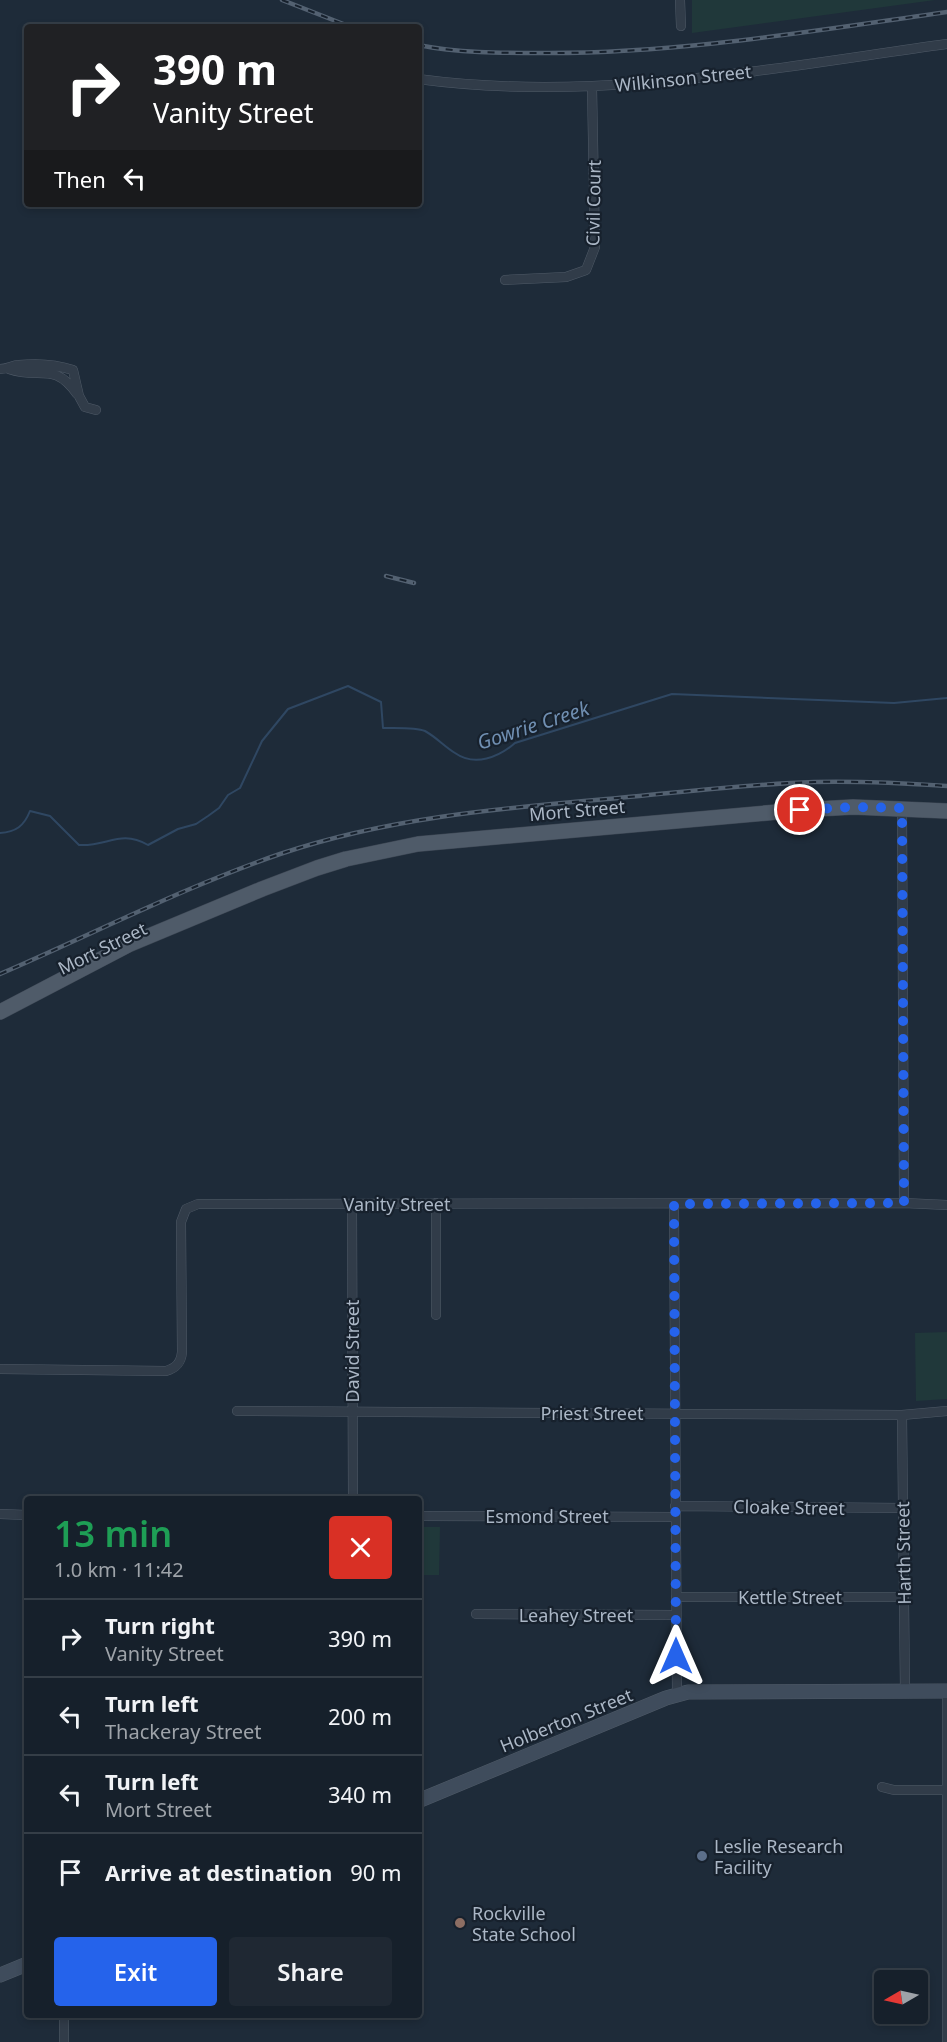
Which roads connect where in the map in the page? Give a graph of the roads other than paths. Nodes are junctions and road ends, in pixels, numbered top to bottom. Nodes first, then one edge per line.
1 (680, 0) edge
2 (681, 26) dead end
3 (947, 44) edge
4 (422, 79) edge
5 (592, 87) junction
6 (505, 280) dead end
7 (5, 369) edge
8 (96, 410) dead end
9 (902, 808) junction
10 (947, 811) edge
11 (220, 907) junction
12 (0, 1012) edge
13 (0, 1023) edge
14 (436, 1203) junction
15 (904, 1203) junction
16 (352, 1204) junction
17 (674, 1204) junction
18 (947, 1205) edge
19 (436, 1315) dead end
20 (0, 1369) edge
21 (237, 1411) dead end
22 (947, 1411) edge
23 (352, 1413) junction
24 (675, 1413) junction
25 (902, 1415) junction
26 (353, 1496) edge
27 (675, 1506) junction
28 (903, 1508) junction
29 (0, 1514) edge
30 (24, 1515) edge
31 (422, 1516) edge
32 (675, 1517) junction
33 (676, 1597) junction
34 (904, 1597) junction
35 (476, 1614) dead end
36 (676, 1615) junction
37 (905, 1691) junction
38 (947, 1691) edge
39 (677, 1694) junction
40 (882, 1787) dead end
41 (947, 1790) edge
42 (422, 1799) edge
43 (24, 1965) edge
44 (0, 1975) edge
45 (64, 2018) edge
46 (64, 2042) edge
47 (947, 2042) edge

1 - 2 street
3 - 5 street, Wilkinson Street
4 - 5 street, Wilkinson Street
5 - 6 street, Civil Court
7 - 8 street
9 - 10 main road, Mort Street
9 - 11 main road, Mort Street
9 - 15 street
11 - 12 main road, Mort Street
11 - 13 main road, Mort Street
14 - 16 street, Vanity Street
14 - 17 street, Vanity Street
14 - 19 street
15 - 17 street, Vanity Street
15 - 18 street, Vanity Street
16 - 20 street, Vanity Street
16 - 23 street, David Street
17 - 24 street
21 - 23 street, Priest Street
22 - 25 street, Priest Street
23 - 24 street, Priest Street
23 - 26 street, David Street
24 - 25 street, Priest Street
24 - 27 street
25 - 28 street, Harth Street
27 - 28 street, Cloake Street
27 - 32 street
28 - 34 street, Harth Street
29 - 30 street
31 - 32 street, Esmond Street
32 - 33 street
33 - 34 street, Kettle Street
33 - 36 street
34 - 37 street, Harth Street
35 - 36 street, Leahey Street
36 - 39 street
37 - 38 main road, Holberton Street
37 - 39 main road, Holberton Street
38 - 41 street
39 - 42 main road, Holberton Street
40 - 41 street
41 - 47 street
43 - 44 main road
45 - 46 street

